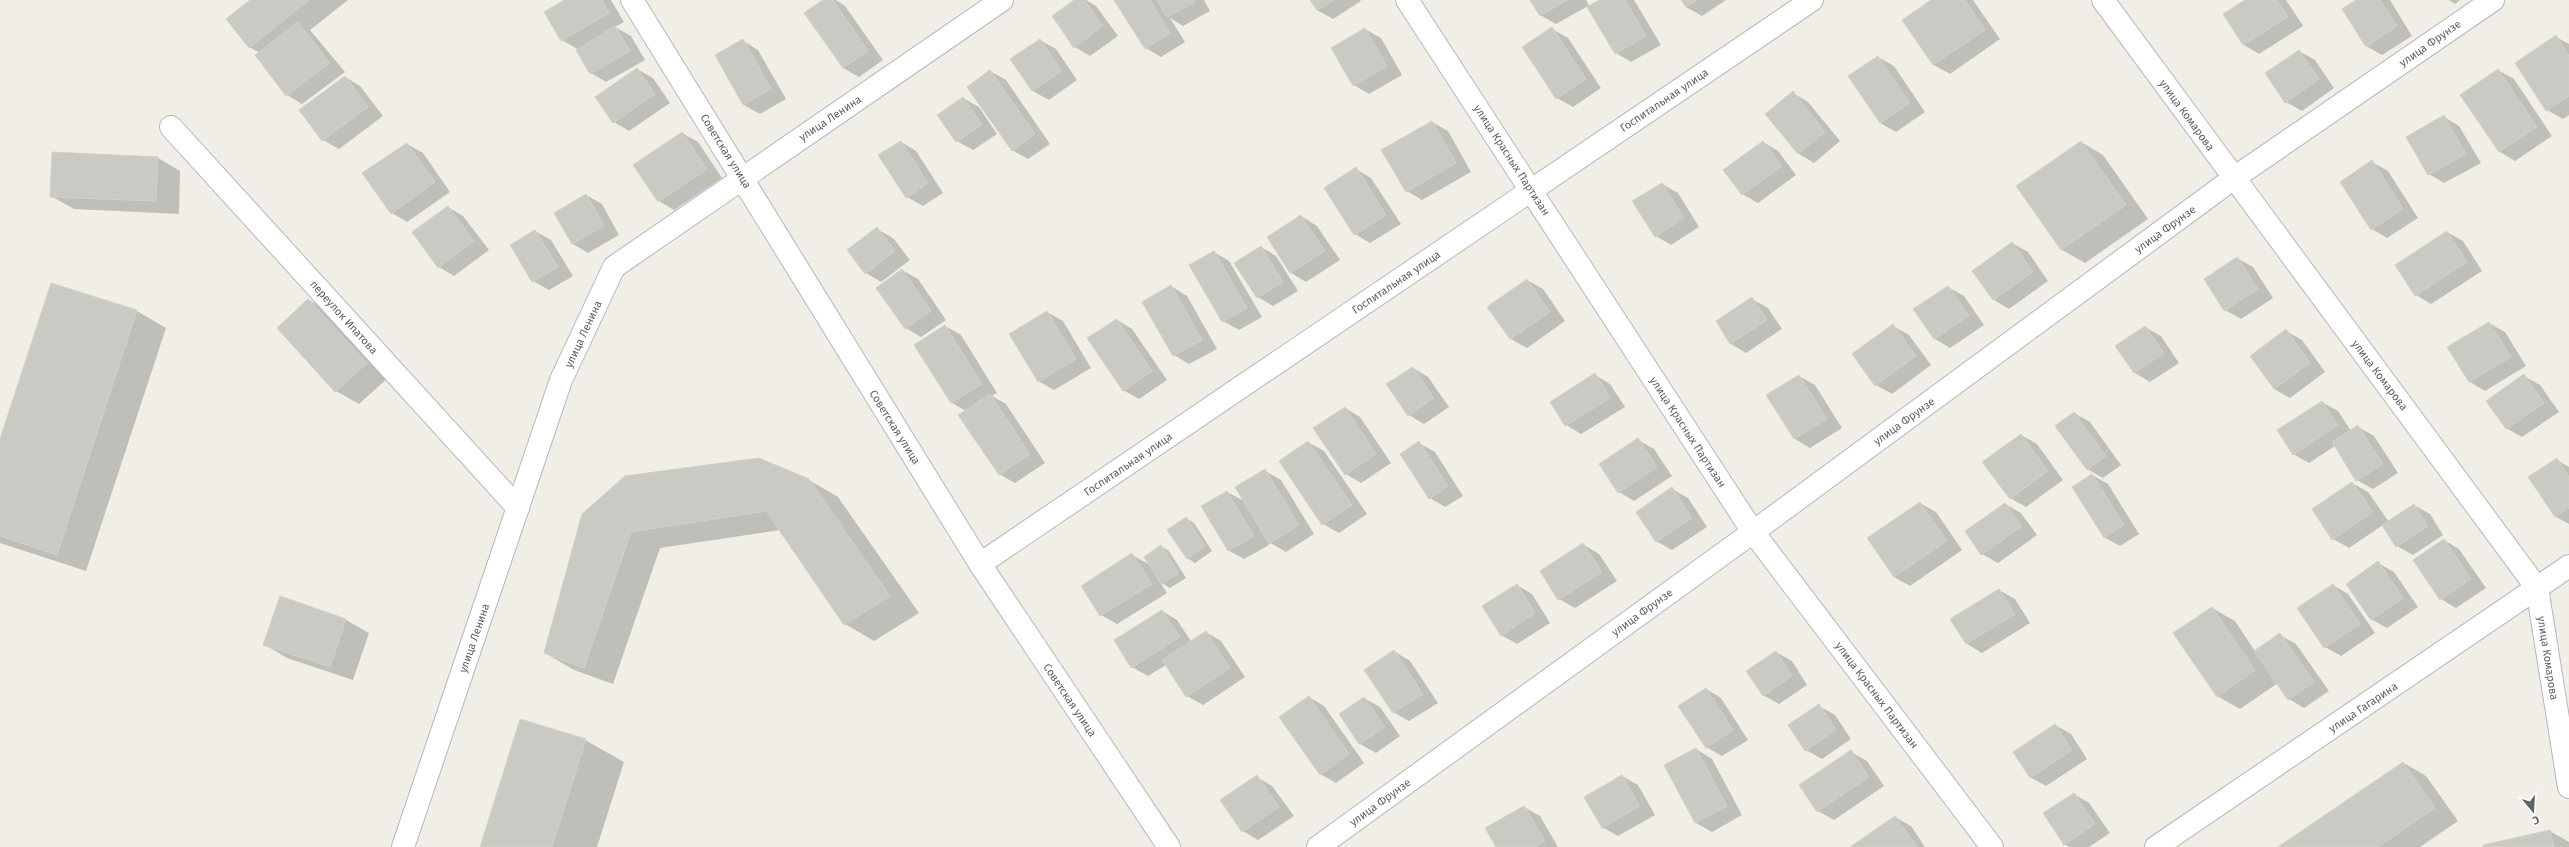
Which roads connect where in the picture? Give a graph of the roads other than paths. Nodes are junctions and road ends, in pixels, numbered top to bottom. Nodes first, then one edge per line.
1 (632, 0) edge
2 (1002, 0) edge
3 (1407, 0) edge
4 (1812, 0) edge
5 (2103, 0) edge
6 (2493, 0) edge
7 (171, 127) dead end
8 (742, 178) junction
9 (2234, 178) junction
10 (1532, 190) junction
11 (518, 508) junction
12 (1753, 532) junction
13 (980, 564) junction
14 (2569, 566) edge
15 (2537, 588) junction
16 (2569, 787) edge
17 (403, 847) edge
18 (1169, 847) edge
19 (1318, 847) edge
20 (1992, 847) edge
21 (2156, 847) edge

1 - 8 street, Советская улица
2 - 8 street, улица Ленина
3 - 10 street, улица Красных Партизан
4 - 10 street, Госпитальная улица
5 - 9 street, улица Комарова
6 - 9 street, улица Фрунзе
7 - 11 street, переулок Ипатова
8 - 11 street, улица Ленина
8 - 13 street, Советская улица
9 - 12 street, улица Фрунзе
9 - 15 street, улица Комарова
10 - 12 street, улица Красных Партизан
10 - 13 street, Госпитальная улица
11 - 17 street, улица Ленина
12 - 19 street, улица Фрунзе
12 - 20 street, улица Красных Партизан
13 - 18 street, Советская улица
14 - 15 street, улица Гагарина
15 - 16 street, улица Комарова
15 - 21 street, улица Гагарина

